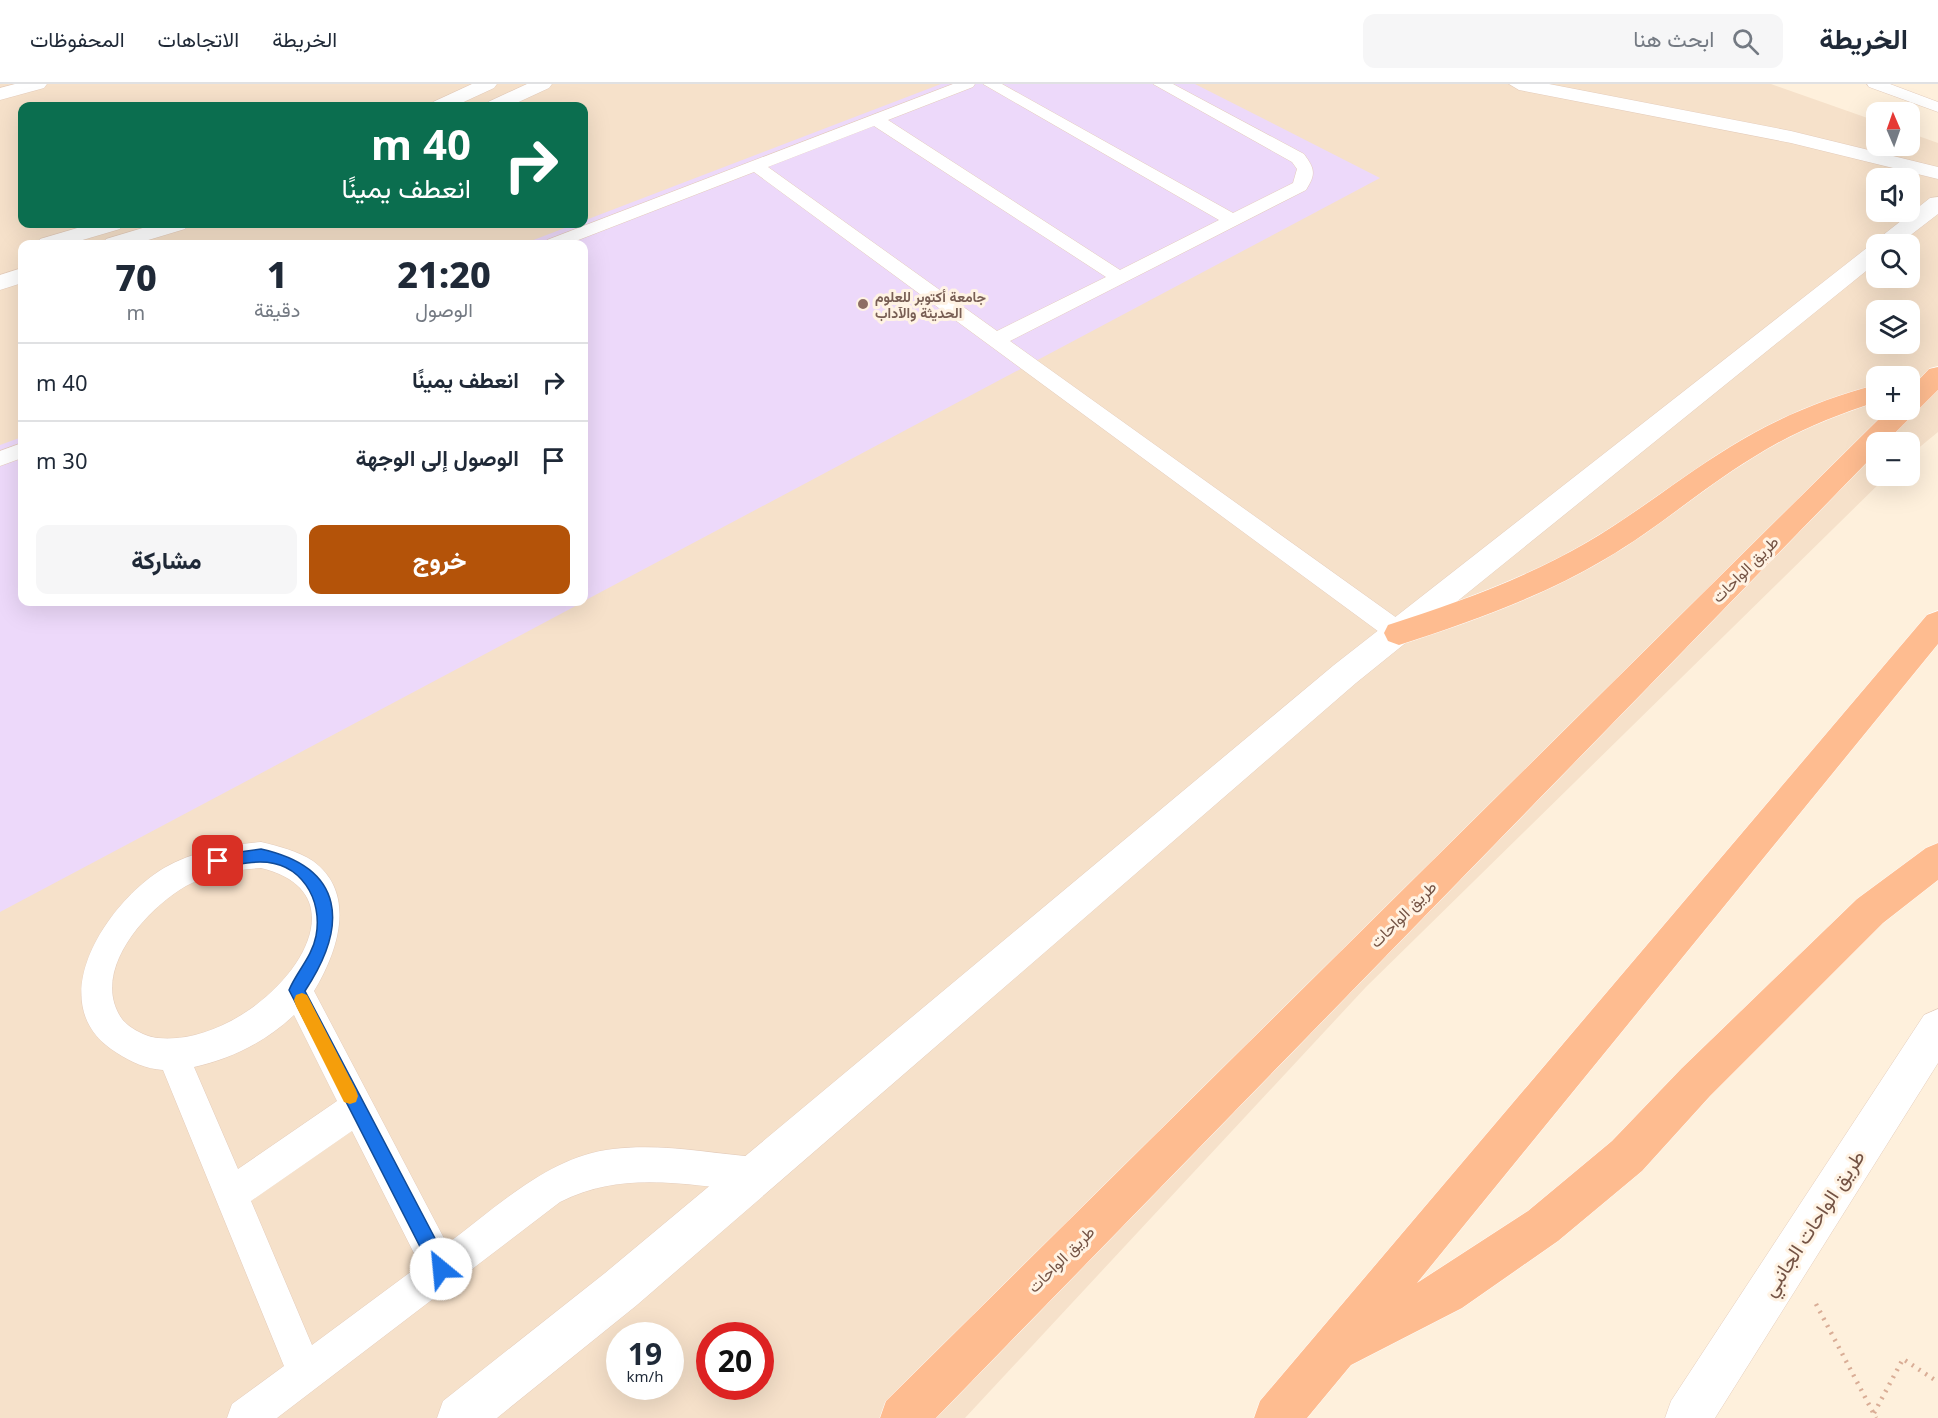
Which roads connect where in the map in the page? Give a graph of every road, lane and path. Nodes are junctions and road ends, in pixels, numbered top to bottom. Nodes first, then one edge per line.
1 (37, 84) edge
2 (487, 84) edge
3 (542, 84) edge
4 (968, 84) edge
5 (991, 84) edge
6 (1161, 84) edge
7 (1519, 84) edge
8 (1875, 84) edge
9 (0, 94) edge
10 (449, 102) edge
11 (504, 102) edge
12 (1938, 107) edge
13 (876, 120) junction
14 (756, 166) junction
15 (1938, 172) edge
16 (1938, 203) edge
17 (1233, 220) junction
18 (99, 228) edge
19 (164, 228) edge
20 (1899, 234) edge
21 (61, 240) edge
22 (127, 240) edge
23 (564, 240) edge
24 (18, 254) edge
25 (0, 260) edge
26 (1866, 260) edge
27 (18, 276) edge
28 (1120, 278) junction
29 (0, 282) edge
30 (996, 340) junction
31 (1866, 397) edge
32 (1893, 420) edge
33 (18, 452) edge
34 (0, 459) edge
35 (1938, 623) edge
36 (1399, 633) junction
37 (1938, 859) edge
38 (297, 990) junction
39 (1938, 1028) edge
40 (173, 1054) junction
41 (356, 1108) junction
42 (756, 1174) junction
43 (231, 1194) junction
44 (1792, 1257) junction
45 (441, 1269) junction
46 (1336, 1350) junction
47 (305, 1372) junction
48 (1938, 1382) edge
49 (1875, 1416) edge
50 (246, 1418) edge
51 (460, 1418) edge
52 (903, 1418) edge
53 (1277, 1418) edge
54 (1688, 1418) edge

1 - 9 street
2 - 10 street
3 - 11 street
4 - 13 lane
5 - 17 lane
6 - 17 lane
7 - 15 street
8 - 12 lane
13 - 14 lane
13 - 28 lane
14 - 23 lane
14 - 30 lane
16 - 20 street
17 - 28 lane
18 - 21 street
19 - 22 street
24 - 25 street
26 - 36 street
27 - 29 street
28 - 30 lane
30 - 36 lane
31 - 36 highway
32 - 52 highway, طريق الواحات
33 - 34 lane
35 - 46 highway
36 - 42 street
37 - 46 highway
38 - 40 lane
38 - 40 lane
38 - 41 lane
39 - 44 street, طريق الواحات الجانبي
40 - 43 lane
41 - 43 lane
41 - 45 lane
42 - 45 lane
42 - 51 street
43 - 47 lane
44 - 49 path
44 - 54 street, طريق الواحات الجانبي
45 - 47 lane
46 - 53 highway
47 - 50 lane
48 - 49 path

